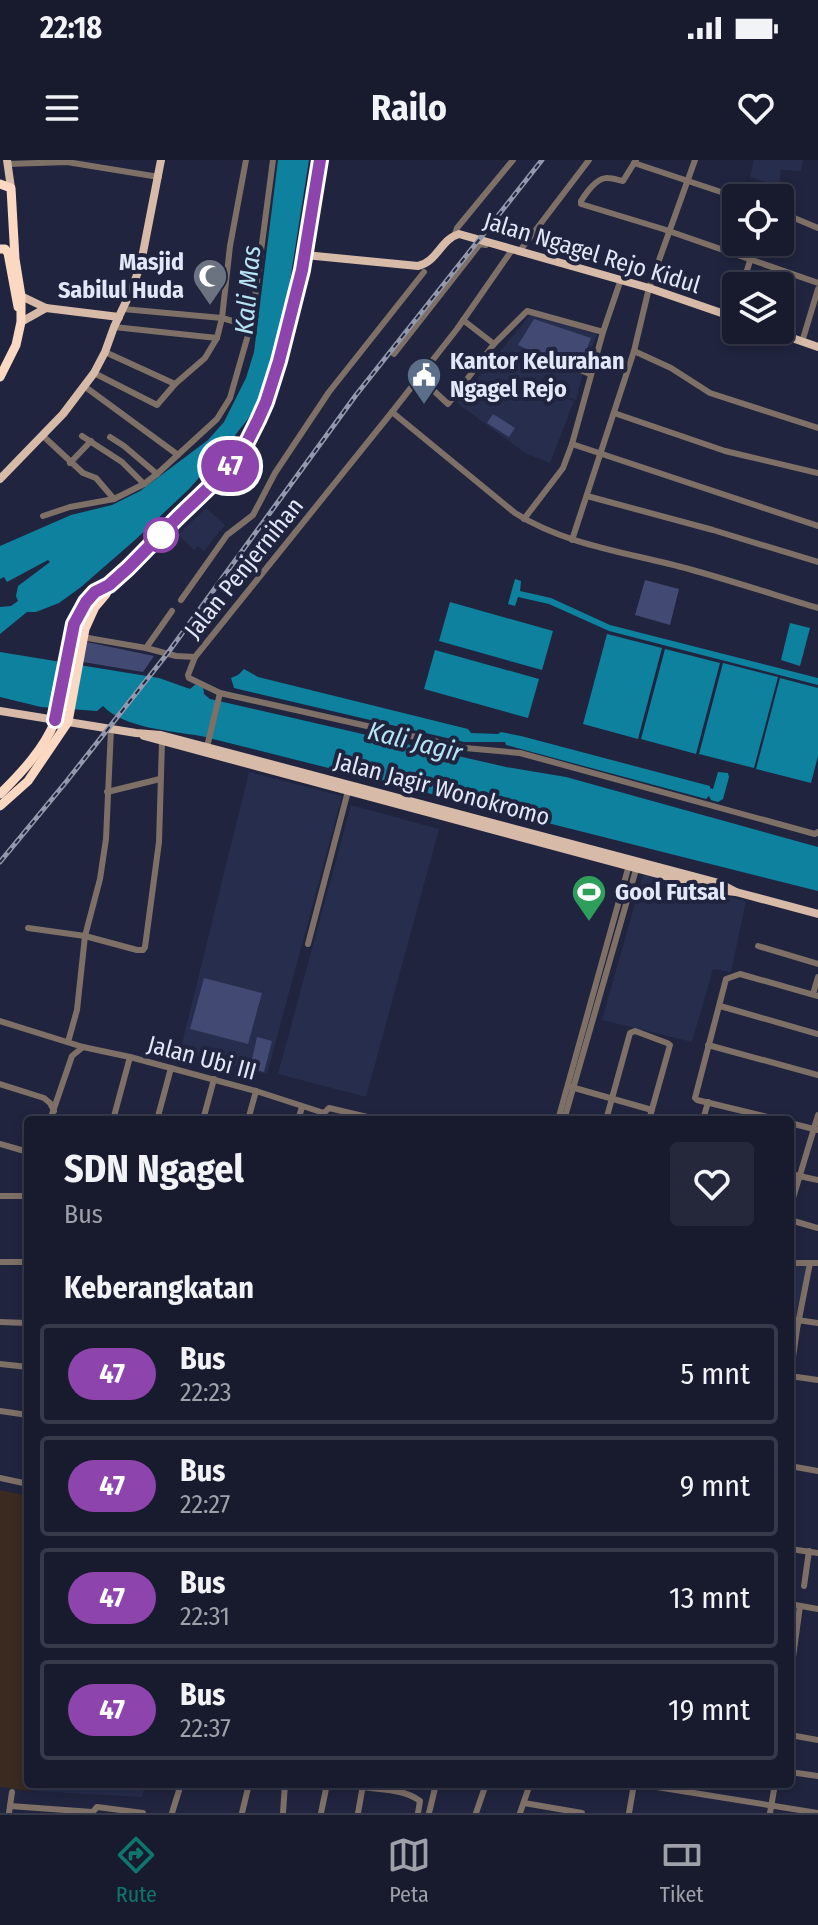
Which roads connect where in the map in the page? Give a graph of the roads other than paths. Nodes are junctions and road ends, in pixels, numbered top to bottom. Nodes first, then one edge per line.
1 (161, 160) edge
2 (246, 160) edge
3 (273, 160) edge
4 (320, 160) edge
5 (513, 160) edge
6 (589, 160) edge
7 (695, 160) edge
8 (67, 161) edge
9 (635, 161) edge
10 (7, 162) edge
11 (159, 177) junction
12 (688, 181) junction
13 (0, 184) edge
14 (11, 188) junction
15 (722, 192) edge
16 (794, 218) edge
17 (818, 228) edge
18 (668, 232) junction
19 (455, 234) junction
20 (488, 242) junction
21 (0, 249) edge
22 (515, 251) junction
23 (305, 255) junction
24 (751, 256) edge
25 (750, 260) junction
26 (425, 269) junction
27 (746, 272) edge
28 (621, 279) junction
29 (818, 286) edge
30 (649, 288) junction
31 (21, 296) junction
32 (46, 308) junction
33 (121, 313) junction
34 (722, 314) edge
35 (21, 318) junction
36 (222, 318) junction
37 (463, 320) junction
38 (243, 324) junction
39 (114, 327) junction
40 (603, 332) junction
41 (217, 338) junction
42 (794, 339) edge
43 (802, 342) junction
44 (494, 344) junction
45 (818, 347) edge
46 (634, 351) junction
47 (105, 352) junction
48 (394, 354) dead end
49 (578, 369) dead end
50 (94, 373) junction
51 (590, 374) junction
52 (418, 376) junction
53 (0, 377) edge
54 (175, 384) junction
55 (84, 386) junction
56 (392, 412) junction
57 (614, 413) junction
58 (818, 428) edge
59 (42, 435) junction
60 (82, 436) dead end
61 (110, 437) dead end
62 (91, 441) junction
63 (572, 444) junction
64 (178, 455) junction
65 (600, 455) junction
66 (70, 463) junction
67 (818, 473) edge
68 (157, 474) junction
69 (0, 479) edge
70 (144, 484) junction
71 (587, 496) junction
72 (114, 499) junction
73 (43, 516) dead end
74 (524, 519) junction
75 (818, 526) edge
76 (572, 540) junction
77 (818, 562) edge
78 (109, 585) junction
79 (181, 600) dead end
80 (818, 608) edge
81 (172, 611) dead end
82 (82, 637) junction
83 (146, 648) junction
84 (195, 657) junction
85 (220, 695) junction
86 (0, 711) edge
87 (55, 720) junction
88 (68, 722) junction
89 (111, 729) junction
90 (136, 733) junction
91 (162, 742) junction
92 (208, 743) junction
93 (251, 762) junction
94 (160, 779) junction
95 (348, 791) junction
96 (107, 792) junction
97 (0, 794) edge
98 (0, 806) edge
99 (817, 834) edge
100 (530, 837) junction
101 (633, 864) junction
102 (818, 914) edge
103 (28, 928) dead end
104 (85, 936) junction
105 (308, 944) dead end
106 (758, 946) dead end
107 (818, 964) edge
108 (818, 977) edge
109 (816, 995) edge
110 (720, 1006) junction
111 (0, 1021) edge
112 (818, 1034) edge
113 (69, 1040) junction
114 (708, 1045) junction
115 (83, 1047) junction
116 (72, 1056) junction
117 (130, 1057) junction
118 (171, 1068) junction
119 (818, 1075) edge
120 (214, 1079) junction
121 (0, 1084) edge
122 (570, 1087) junction
123 (256, 1091) junction
124 (612, 1099) junction
125 (708, 1102) junction
126 (302, 1107) junction
127 (652, 1110) junction
128 (54, 1111) junction
129 (818, 1115) edge
130 (52, 1116) edge
131 (114, 1116) edge
132 (158, 1116) edge
133 (204, 1116) edge
134 (249, 1116) edge
135 (299, 1116) edge
136 (323, 1116) edge
137 (362, 1116) edge
138 (559, 1116) edge
139 (565, 1116) edge
140 (607, 1116) edge
141 (650, 1116) edge
142 (704, 1116) edge
143 (764, 1116) edge
144 (794, 1124) edge
145 (816, 1129) edge
146 (0, 1144) edge
147 (24, 1151) edge
148 (794, 1175) edge
149 (799, 1176) junction
150 (818, 1180) edge
151 (794, 1194) edge
152 (0, 1196) edge
153 (24, 1196) edge
154 (794, 1221) edge
155 (818, 1228) edge
156 (0, 1262) edge
157 (24, 1262) edge
158 (814, 1263) edge
159 (794, 1320) edge
160 (798, 1320) junction
161 (0, 1322) edge
162 (24, 1323) edge
163 (818, 1323) edge
164 (794, 1348) edge
165 (0, 1364) edge
166 (24, 1367) edge
167 (794, 1377) edge
168 (818, 1380) edge
169 (0, 1411) edge
170 (24, 1414) edge
171 (794, 1467) edge
172 (818, 1471) edge
173 (0, 1478) edge
174 (24, 1483) edge
175 (794, 1549) edge
176 (809, 1551) junction
177 (818, 1553) edge
178 (804, 1586) dead end
179 (794, 1605) edge
180 (800, 1606) junction
181 (818, 1609) edge
182 (794, 1650) edge
183 (794, 1736) edge
184 (818, 1739) edge
185 (794, 1773) edge
186 (818, 1776) edge
187 (180, 1788) edge
188 (248, 1788) edge
189 (285, 1788) edge
190 (326, 1788) edge
191 (362, 1788) edge
192 (380, 1788) edge
193 (435, 1788) edge
194 (485, 1788) edge
195 (529, 1788) edge
196 (635, 1788) edge
197 (658, 1788) edge
198 (774, 1788) edge
199 (12, 1792) dead end
200 (524, 1803) junction
201 (10, 1809) edge
202 (771, 1809) edge
203 (92, 1812) edge
204 (143, 1813) edge
205 (172, 1813) edge
206 (242, 1813) edge
207 (283, 1813) edge
208 (321, 1813) edge
209 (358, 1813) edge
210 (418, 1813) edge
211 (429, 1813) edge
212 (476, 1813) edge
213 (520, 1813) edge
214 (582, 1813) edge
215 (629, 1813) edge
216 (818, 1813) edge

1 - 11 main road
2 - 36 street
3 - 38 street
4 - 23 highway
5 - 19 street
6 - 22 street, Jalan Penjernihan
7 - 12 street
8 - 10 street
8 - 11 street
9 - 12 street
9 - 18 street
10 - 14 main road
11 - 33 main road
12 - 15 street
12 - 18 street
13 - 14 highway
14 - 31 highway
16 - 17 street
18 - 25 street
18 - 30 street
19 - 20 main road, Jalan Ngagel Rejo Kidul
19 - 26 main road, Jalan Ngagel Rejo Kidul
20 - 22 main road, Jalan Ngagel Rejo Kidul
20 - 48 street
21 - 35 highway
22 - 28 main road, Jalan Ngagel Rejo Kidul
22 - 37 street, Jalan Penjernihan
23 - 26 main road
23 - 78 highway
24 - 25 street
25 - 27 street
25 - 29 street
26 - 79 street
28 - 30 main road, Jalan Ngagel Rejo Kidul
28 - 40 street
29 - 43 street
30 - 34 main road, Jalan Ngagel Rejo Kidul
30 - 46 street
31 - 32 main road
31 - 35 highway
32 - 33 main road
32 - 35 main road
33 - 36 street
33 - 39 main road
35 - 53 highway
36 - 38 street
36 - 41 street
37 - 44 street
37 - 52 street, Jalan Penjernihan
38 - 64 street
39 - 41 street
39 - 47 main road
40 - 44 street
40 - 51 street
41 - 54 street
42 - 43 main road
43 - 45 main road
44 - 52 street
46 - 57 street
46 - 58 street
47 - 50 main road
47 - 54 street
49 - 51 street
50 - 54 street
50 - 55 main road
51 - 63 street
52 - 56 street, Jalan Penjernihan
55 - 59 main road
55 - 64 street
56 - 74 street
56 - 84 street, Jalan Penjernihan
57 - 65 street
57 - 67 street
59 - 66 street
59 - 69 main road
60 - 62 street
61 - 68 street
62 - 66 street
62 - 70 street
63 - 65 street
63 - 74 street
64 - 68 street
65 - 71 street
65 - 75 street
66 - 72 street
68 - 70 street
70 - 72 street
71 - 76 street
71 - 77 street
72 - 73 street
74 - 76 street
76 - 80 street
78 - 82 highway
78 - 87 highway
81 - 83 street
82 - 83 street, Jalan Penjernihan
82 - 88 highway
83 - 84 street, Jalan Penjernihan
84 - 85 street
85 - 92 street
85 - 99 street
86 - 87 main road, Jalan Jagir Wonokromo
87 - 88 main road, Jalan Jagir Wonokromo
87 - 97 highway
88 - 89 main road, Jalan Jagir Wonokromo
88 - 98 highway
89 - 90 main road, Jalan Jagir Wonokromo
89 - 96 street
90 - 91 main road, Jalan Jagir Wonokromo
90 - 92 main road, Jalan Jagir Wonokromo
91 - 93 main road, Jalan Jagir Wonokromo
91 - 94 street
92 - 93 main road, Jalan Jagir Wonokromo
93 - 95 main road, Jalan Jagir Wonokromo
93 - 100 main road, Jalan Jagir Wonokromo
94 - 96 street
94 - 104 street
95 - 100 main road, Jalan Jagir Wonokromo
95 - 105 street
96 - 104 street
100 - 101 main road, Jalan Jagir Wonokromo
101 - 102 main road, Jalan Jagir Wonokromo
101 - 122 street
103 - 104 street
104 - 113 street
106 - 107 street
108 - 109 street
109 - 110 street
110 - 112 street
110 - 114 street
111 - 113 street, Jalan Ubi III
113 - 115 street, Jalan Ubi III
113 - 116 street
114 - 119 street
114 - 125 street
115 - 116 street
115 - 117 street, Jalan Ubi III
116 - 128 street
117 - 118 street, Jalan Ubi III
117 - 131 street
118 - 120 street, Jalan Ubi III
118 - 132 street
120 - 123 street, Jalan Ubi III
120 - 133 street
121 - 128 street
122 - 124 street
122 - 138 street
122 - 139 street
123 - 126 street, Jalan Ubi III
123 - 134 street
124 - 127 street
124 - 127 street
124 - 140 street
125 - 142 street
125 - 143 street
126 - 135 street
126 - 136 street, Jalan Ubi III
127 - 141 street
128 - 130 street
129 - 145 street
136 - 137 street, Jalan Ubi III
144 - 145 street
145 - 149 street
146 - 147 street
148 - 149 street
149 - 150 street
149 - 151 street
152 - 153 street
154 - 155 street
156 - 157 street
158 - 160 street
159 - 160 street
160 - 163 street
160 - 164 street
161 - 162 street
165 - 166 street
167 - 168 street
169 - 170 street
171 - 172 street
173 - 174 street
175 - 176 street
176 - 177 street
176 - 178 street
179 - 180 street
180 - 181 street
180 - 182 street
183 - 184 street
185 - 186 street
187 - 205 street
188 - 206 street
189 - 207 street
190 - 208 street
191 - 209 street
192 - 210 street
193 - 211 street
194 - 212 street
195 - 200 street
196 - 215 street
197 - 202 street
198 - 202 street
199 - 201 street
200 - 213 street
200 - 214 street
201 - 203 street
202 - 216 street
203 - 204 street

